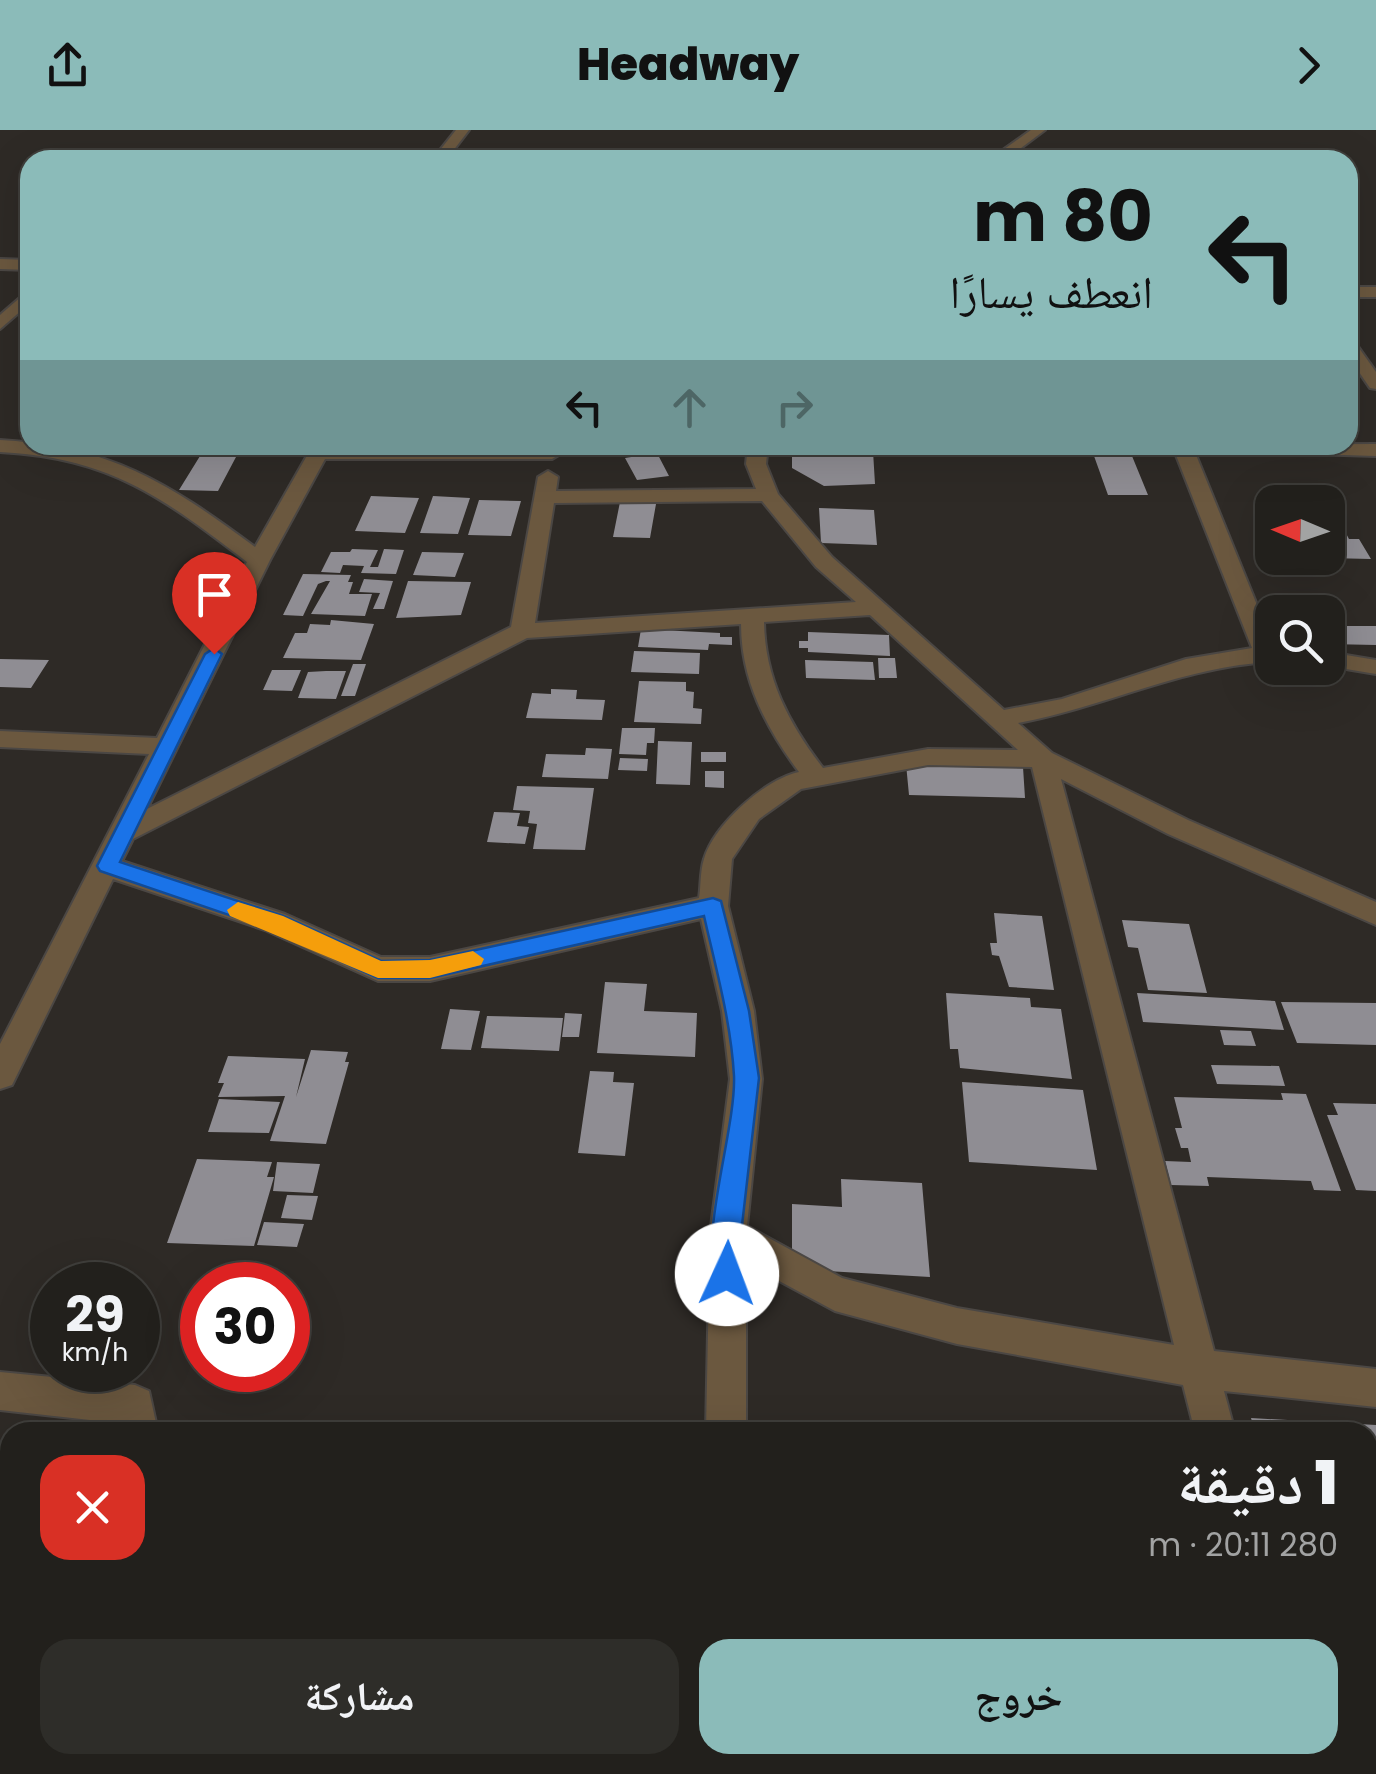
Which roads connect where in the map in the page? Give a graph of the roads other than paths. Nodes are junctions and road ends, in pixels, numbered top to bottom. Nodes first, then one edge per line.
1 (463, 130) edge
2 (1039, 130) edge
3 (447, 150) edge
4 (1010, 150) edge
5 (20, 304) edge
6 (0, 324) edge
7 (1358, 358) edge
8 (1376, 384) edge
9 (85, 455) edge
10 (318, 455) edge
11 (552, 455) edge
12 (757, 455) edge
13 (1186, 455) edge
14 (768, 495) junction
15 (544, 497) junction
16 (259, 560) junction
17 (875, 608) junction
18 (753, 616) junction
19 (1255, 621) edge
20 (522, 632) junction
21 (1255, 657) edge
22 (1345, 662) edge
23 (1376, 667) edge
24 (996, 720) junction
25 (0, 738) edge
26 (168, 748) junction
27 (1044, 759) junction
28 (815, 775) junction
29 (125, 832) junction
30 (108, 866) junction
31 (713, 906) junction
32 (1376, 914) edge
33 (0, 1076) edge
34 (728, 1234) junction
35 (1200, 1368) junction
36 (1376, 1388) edge
37 (0, 1392) edge
38 (137, 1422) edge
39 (726, 1422) edge
40 (1213, 1422) edge

1 - 3 street
2 - 4 street
5 - 6 street
7 - 8 street
9 - 16 street
10 - 16 street
11 - 15 street
12 - 14 street
13 - 19 street
14 - 15 street
14 - 17 street
15 - 20 street
16 - 26 street
17 - 18 street
17 - 24 street
18 - 20 street
18 - 28 street
20 - 29 street
21 - 24 street
22 - 23 street
24 - 27 street
25 - 26 street
26 - 29 street
27 - 28 street
27 - 32 street
27 - 35 street
28 - 31 street
29 - 30 street
30 - 31 street
30 - 33 street
31 - 34 street
34 - 35 street
34 - 39 street
35 - 36 street
35 - 40 street
37 - 38 street

